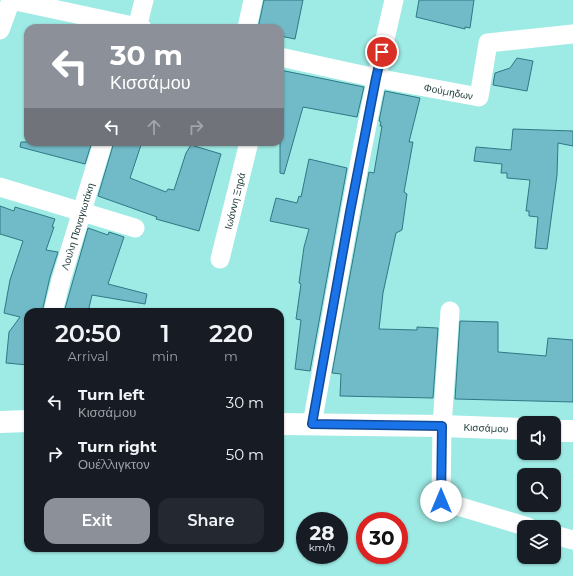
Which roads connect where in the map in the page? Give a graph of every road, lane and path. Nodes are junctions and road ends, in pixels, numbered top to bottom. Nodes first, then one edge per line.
1 (11, 0) edge
2 (144, 0) edge
3 (253, 0) edge
4 (394, 0) edge
5 (120, 24) edge
6 (139, 24) edge
7 (248, 24) edge
8 (0, 30) edge
9 (573, 34) edge
10 (284, 58) edge
11 (376, 78) junction
12 (102, 146) edge
13 (248, 146) edge
14 (0, 187) edge
15 (82, 212) junction
16 (135, 228) dead end
17 (220, 259) dead end
18 (54, 308) edge
19 (450, 311) dead end
20 (24, 421) edge
21 (0, 422) edge
22 (284, 424) edge
23 (312, 424) junction
24 (442, 426) junction
25 (517, 429) edge
26 (561, 431) edge
27 (573, 431) edge
28 (517, 524) edge
29 (561, 537) edge
30 (573, 540) edge

1 - 5 street
1 - 8 street
2 - 6 street
3 - 7 street
4 - 11 street
9 - 11 street, Φούμηδων
10 - 11 street, Φούμηδων
11 - 23 street
12 - 15 street, Λουλη Παναγιωτάκη
13 - 17 street, Ιωάννη Ξηρά
14 - 15 street
15 - 16 street
15 - 18 street, Λουλη Παναγιωτάκη
19 - 24 street
20 - 21 main road
22 - 23 main road, Κισσάμου
23 - 24 main road, Κισσάμου
24 - 25 main road, Κισσάμου
24 - 28 street
26 - 27 main road
29 - 30 street

